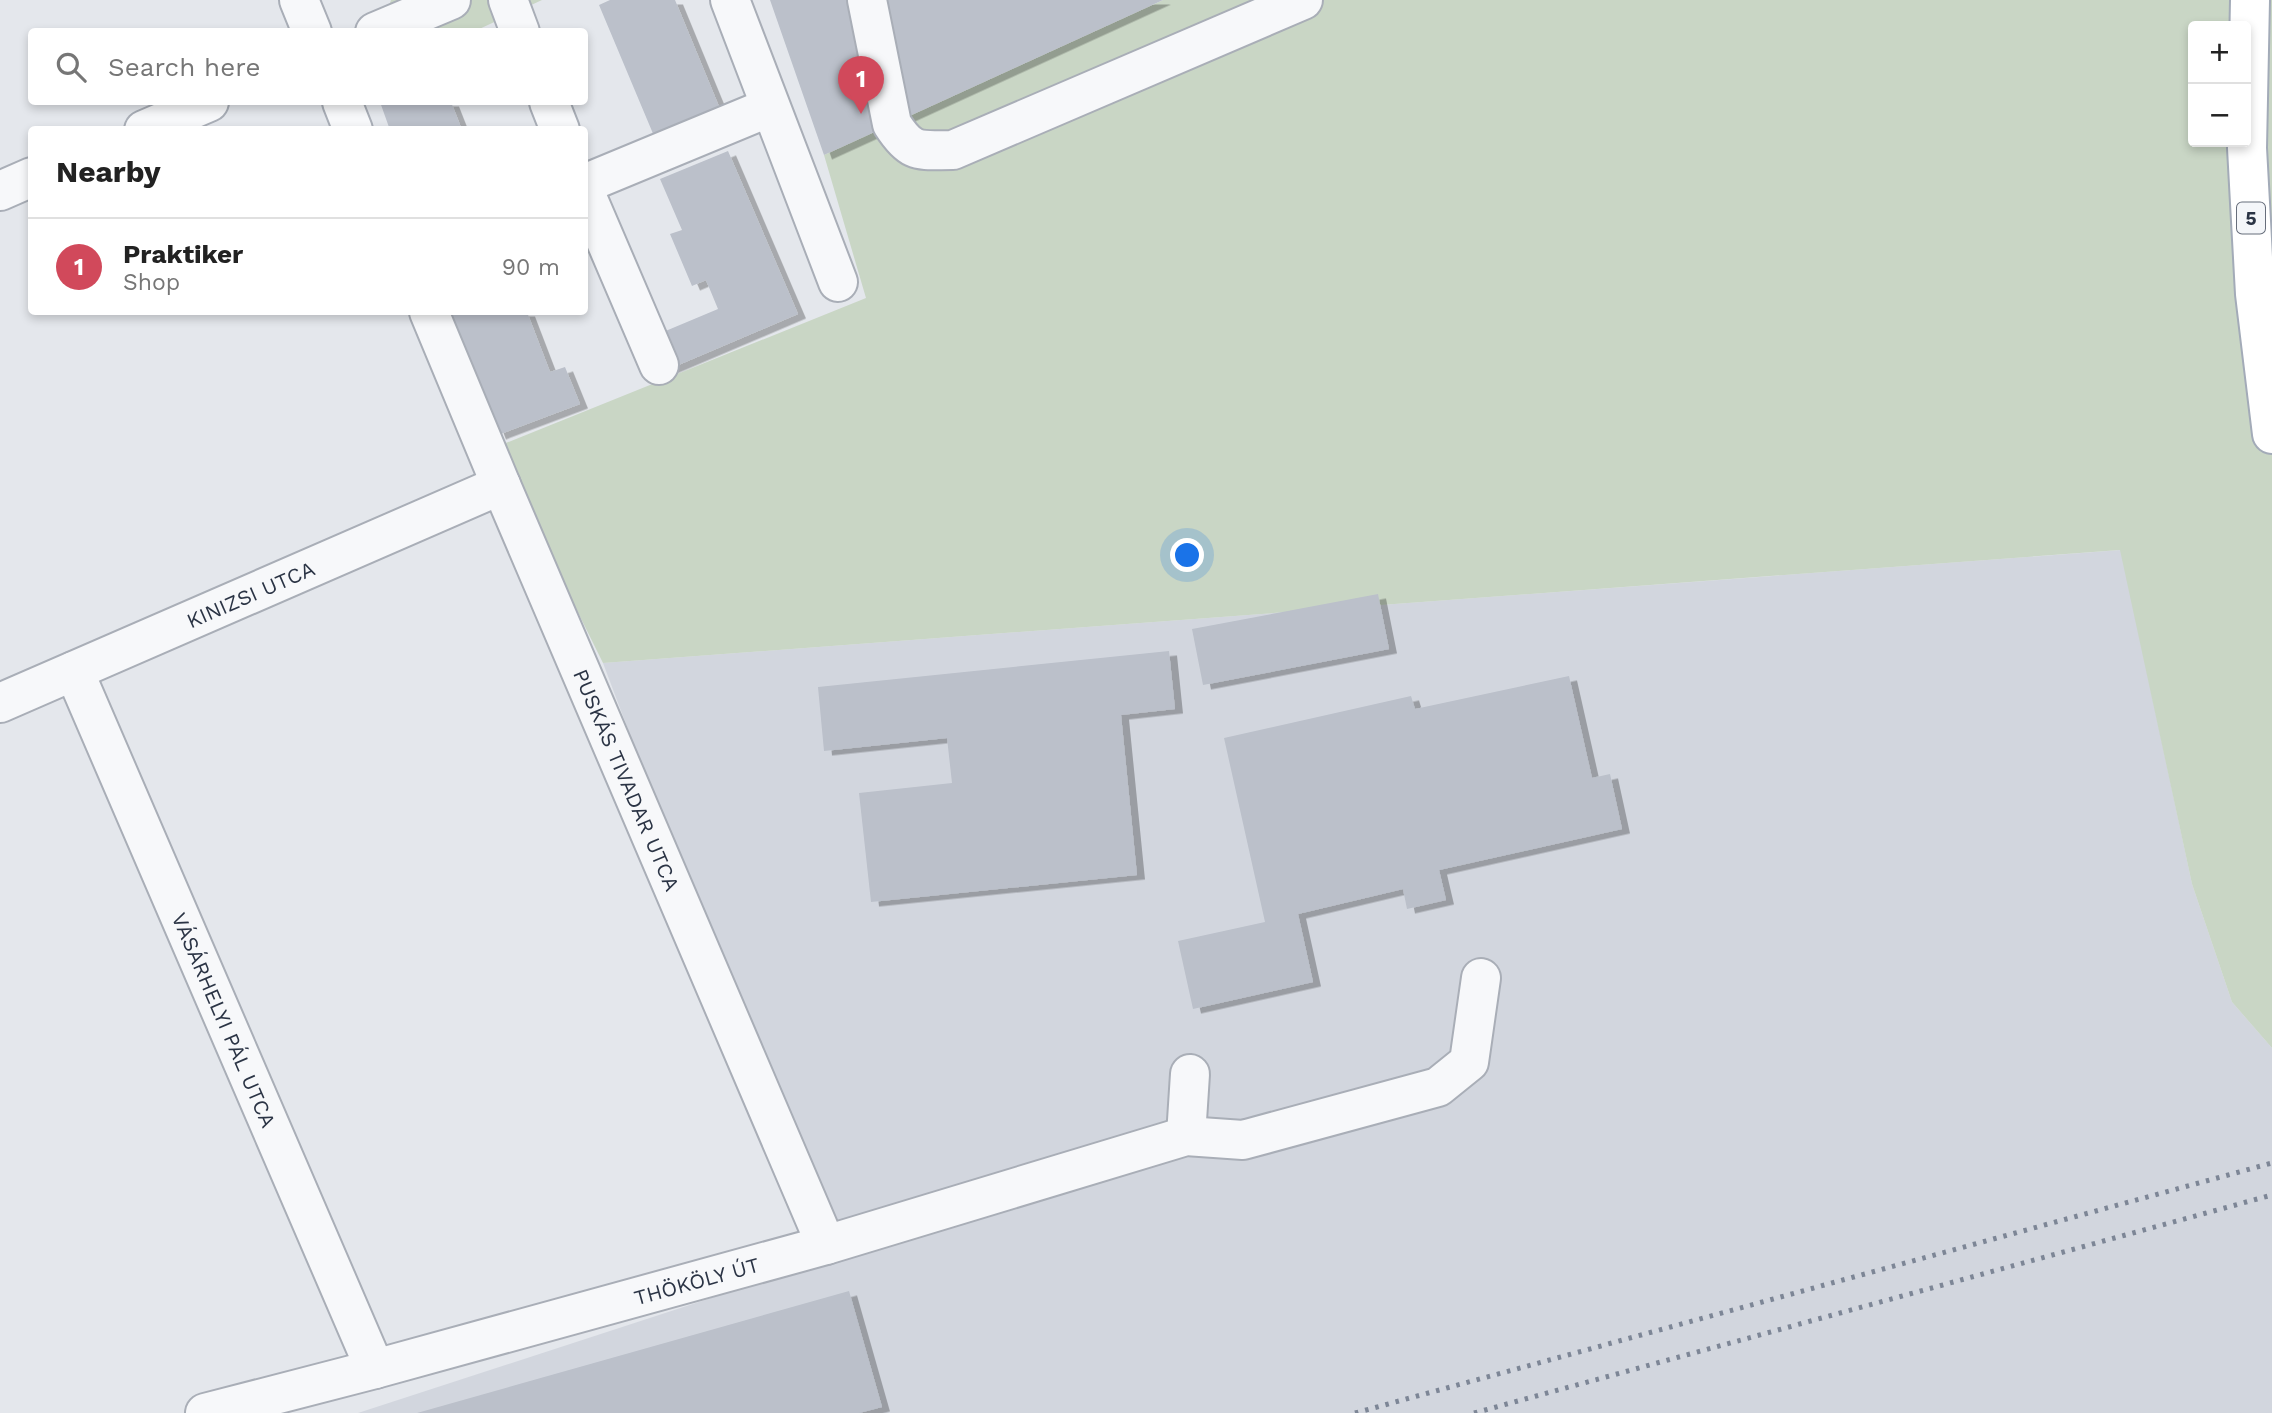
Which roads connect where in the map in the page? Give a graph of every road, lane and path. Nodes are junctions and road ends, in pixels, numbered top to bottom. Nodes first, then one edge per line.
1 (299, 0) edge
2 (451, 0) edge
3 (508, 0) edge
4 (730, 0) edge
5 (867, 0) edge
6 (1303, 0) edge
7 (2250, 0) edge
8 (310, 28) edge
9 (384, 28) edge
10 (518, 28) edge
11 (202, 105) edge
12 (343, 105) edge
13 (550, 105) edge
14 (770, 107) junction
15 (153, 126) edge
16 (351, 126) edge
17 (558, 126) edge
18 (28, 179) edge
19 (588, 182) edge
20 (0, 191) edge
21 (588, 199) edge
22 (838, 282) dead end
23 (430, 315) edge
24 (659, 365) dead end
25 (2272, 434) edge
26 (500, 485) junction
27 (74, 671) junction
28 (0, 703) edge
29 (1481, 978) dead end
30 (1190, 1074) dead end
31 (1186, 1136) junction
32 (826, 1245) junction
33 (375, 1369) junction
34 (205, 1413) edge

1 - 8 street
2 - 9 street
3 - 10 street
4 - 14 street
5 - 6 street
7 - 25 main road, 5
11 - 15 street
12 - 16 street
13 - 17 street
14 - 19 street
14 - 22 street
18 - 20 street
21 - 24 street
23 - 26 street, PUSKÁS TIVADAR UTCA
26 - 27 street, KINIZSI UTCA
26 - 32 street, PUSKÁS TIVADAR UTCA
27 - 28 street, KINIZSI UTCA
27 - 33 street, VÁSÁRHELYI PÁL UTCA
29 - 31 street
30 - 31 street
31 - 32 street, THÖKÖLY ÚT
32 - 33 street, THÖKÖLY ÚT
33 - 34 street, THÖKÖLY ÚT

